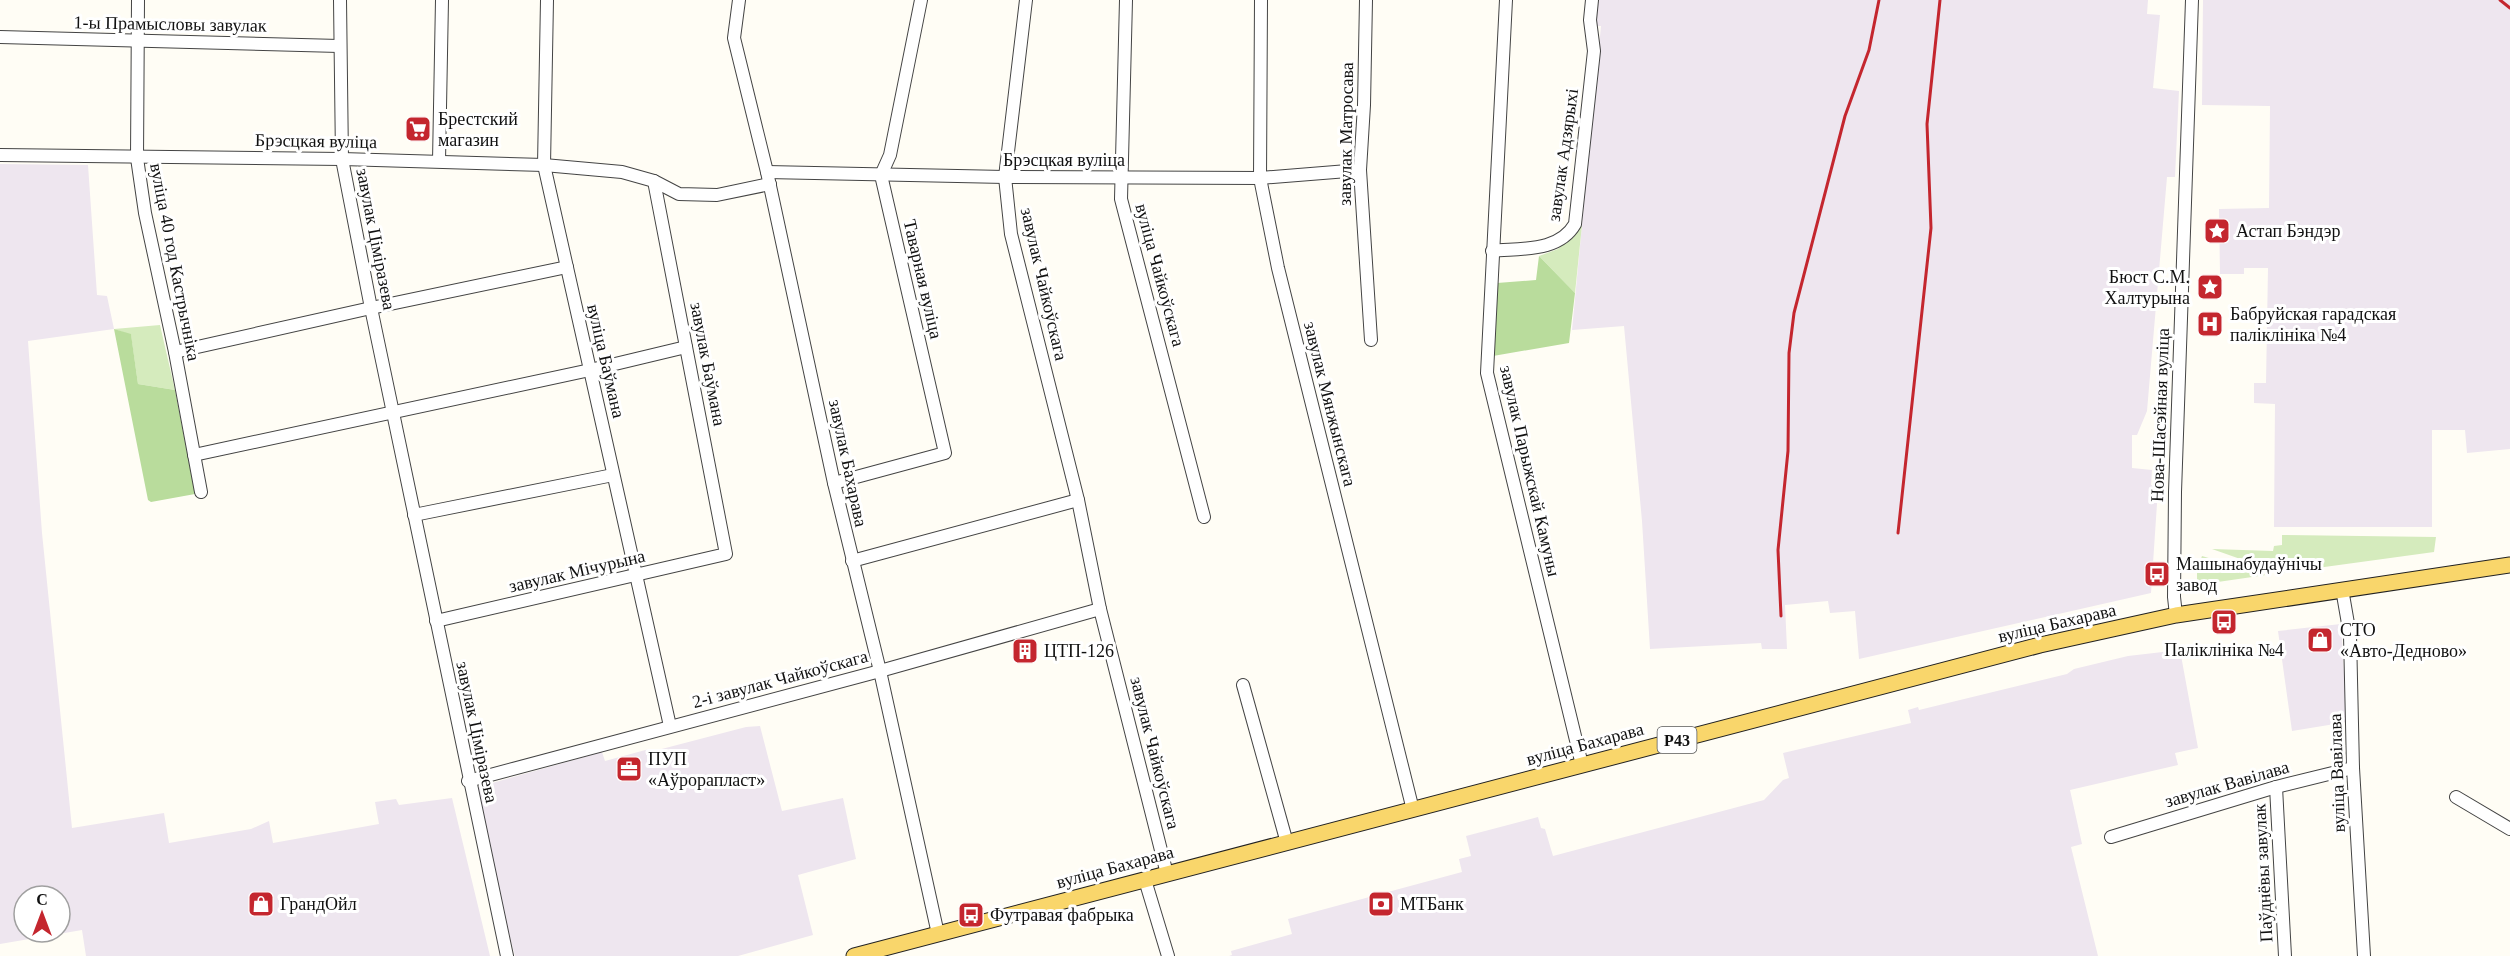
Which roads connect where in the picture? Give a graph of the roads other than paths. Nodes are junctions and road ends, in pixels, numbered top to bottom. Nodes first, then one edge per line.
1 (138, 0) edge
2 (340, 0) edge
3 (442, 0) edge
4 (547, 0) edge
5 (739, 0) edge
6 (921, 0) edge
7 (1026, 0) edge
8 (1126, 0) edge
9 (1261, 0) edge
10 (1366, 0) edge
11 (1506, 0) edge
12 (1592, 0) edge
13 (2192, 0) edge
14 (0, 37) edge
15 (137, 42) junction
16 (339, 46) junction
17 (0, 155) edge
18 (136, 158) junction
19 (342, 159) junction
20 (439, 161) junction
21 (544, 165) junction
22 (1360, 170) junction
23 (881, 175) junction
24 (1005, 177) junction
25 (769, 178) junction
26 (1122, 178) junction
27 (1260, 178) junction
28 (654, 181) junction
29 (1492, 251) junction
30 (567, 267) junction
31 (370, 308) junction
32 (1371, 340) dead end
33 (686, 347) junction
34 (175, 352) junction
35 (590, 370) junction
36 (392, 412) junction
37 (194, 455) junction
38 (613, 475) junction
39 (834, 483) junction
40 (201, 492) dead end
41 (1078, 500) junction
42 (414, 515) junction
43 (1204, 517) dead end
44 (726, 554) joint
45 (852, 561) junction
46 (2510, 565) edge
47 (635, 576) junction
48 (2342, 589) junction
49 (1100, 609) junction
50 (2176, 615) junction
51 (436, 621) junction
52 (880, 671) junction
53 (1243, 685) dead end
54 (670, 726) junction
55 (1582, 765) junction
56 (2353, 768) junction
57 (468, 781) junction
58 (2276, 787) junction
59 (2456, 797) dead end
60 (1413, 810) junction
61 (2510, 829) edge
62 (2111, 837) dead end
63 (1287, 843) junction
64 (1167, 874) junction
65 (1145, 880) junction
66 (938, 934) junction
67 (507, 956) edge
68 (854, 956) edge
69 (1168, 956) edge
70 (2285, 956) edge
71 (2364, 956) edge

1 - 15 street, вуліца 40 год Кастрычніка
2 - 16 street, завулак Ціміразева
3 - 20 street
4 - 21 street, вуліца Баўмана
5 - 25 street, завулак Бахарава
6 - 23 street
7 - 24 street, завулак Чайкоўскага
8 - 26 street, вуліца Чайкоўскага
9 - 27 street, завулак Мянжынскага
10 - 22 street, завулак Матросава
11 - 29 street, завулак Парыжскай Камуны
12 - 29 street, завулак Адзярыхі
13 - 50 street, Нова-Шасэйная вуліца
14 - 15 street, 1-ы Прамысловы завулак
15 - 16 street, 1-ы Прамысловы завулак
15 - 18 street, вуліца 40 год Кастрычніка
16 - 19 street, завулак Ціміразева
17 - 18 street, Брэсцкая вуліца
18 - 19 street, Брэсцкая вуліца
18 - 34 street, вуліца 40 год Кастрычніка
19 - 20 street, Брэсцкая вуліца
19 - 31 street, завулак Ціміразева
20 - 21 street, Брэсцкая вуліца
21 - 28 street, Брэсцкая вуліца
21 - 30 street, вуліца Баўмана
22 - 27 street, Брэсцкая вуліца
22 - 32 street, завулак Матросава
23 - 24 street, Брэсцкая вуліца
23 - 25 street, Брэсцкая вуліца
23 - 39 street, Таварная вуліца
24 - 26 street, Брэсцкая вуліца
24 - 41 street, завулак Чайкоўскага
25 - 28 street, Брэсцкая вуліца
25 - 39 street, завулак Бахарава
26 - 27 street, Брэсцкая вуліца
26 - 43 street, вуліца Чайкоўскага
27 - 60 street, завулак Мянжынскага
28 - 33 street, завулак Баўмана
29 - 55 street, завулак Парыжскай Камуны
30 - 31 street
30 - 35 street, вуліца Баўмана
31 - 34 street
31 - 36 street, завулак Ціміразева
33 - 35 street
33 - 44 street, завулак Баўмана
34 - 37 street, вуліца 40 год Кастрычніка
35 - 36 street
35 - 38 street, вуліца Баўмана
36 - 37 street
36 - 42 street, завулак Ціміразева
37 - 40 street, вуліца 40 год Кастрычніка
38 - 42 street
38 - 47 street, вуліца Баўмана
39 - 45 street, завулак Бахарава
41 - 45 street
41 - 49 street, завулак Чайкоўскага
42 - 51 street, завулак Ціміразева
44 - 47 street, завулак Мічурына
45 - 52 street, завулак Бахарава
46 - 48 main road, вуліца Бахарава / Р43
47 - 51 street, завулак Мічурына
47 - 54 street, вуліца Баўмана
48 - 50 main road, вуліца Бахарава / Р43
48 - 56 street, вуліца Вавілава
49 - 52 street, 2-і завулак Чайкоўскага
49 - 64 street, завулак Чайкоўскага
50 - 55 main road, вуліца Бахарава / Р43
51 - 57 street, завулак Ціміразева
52 - 54 street, 2-і завулак Чайкоўскага
52 - 66 street, завулак Бахарава
53 - 63 street
54 - 57 street, 2-і завулак Чайкоўскага
55 - 60 main road, вуліца Бахарава / Р43
56 - 58 street, завулак Вавілава
56 - 71 street, вуліца Вавілава
57 - 67 street, завулак Ціміразева
58 - 62 street, завулак Вавілава
58 - 70 street, Паўднёвы завулак
59 - 61 street
60 - 63 main road, вуліца Бахарава / Р43
63 - 64 main road, вуліца Бахарава / Р43
64 - 65 main road, вуліца Бахарава / Р43
65 - 66 main road, вуліца Бахарава / Р43
65 - 69 street
66 - 68 main road, вуліца Бахарава / Р43

